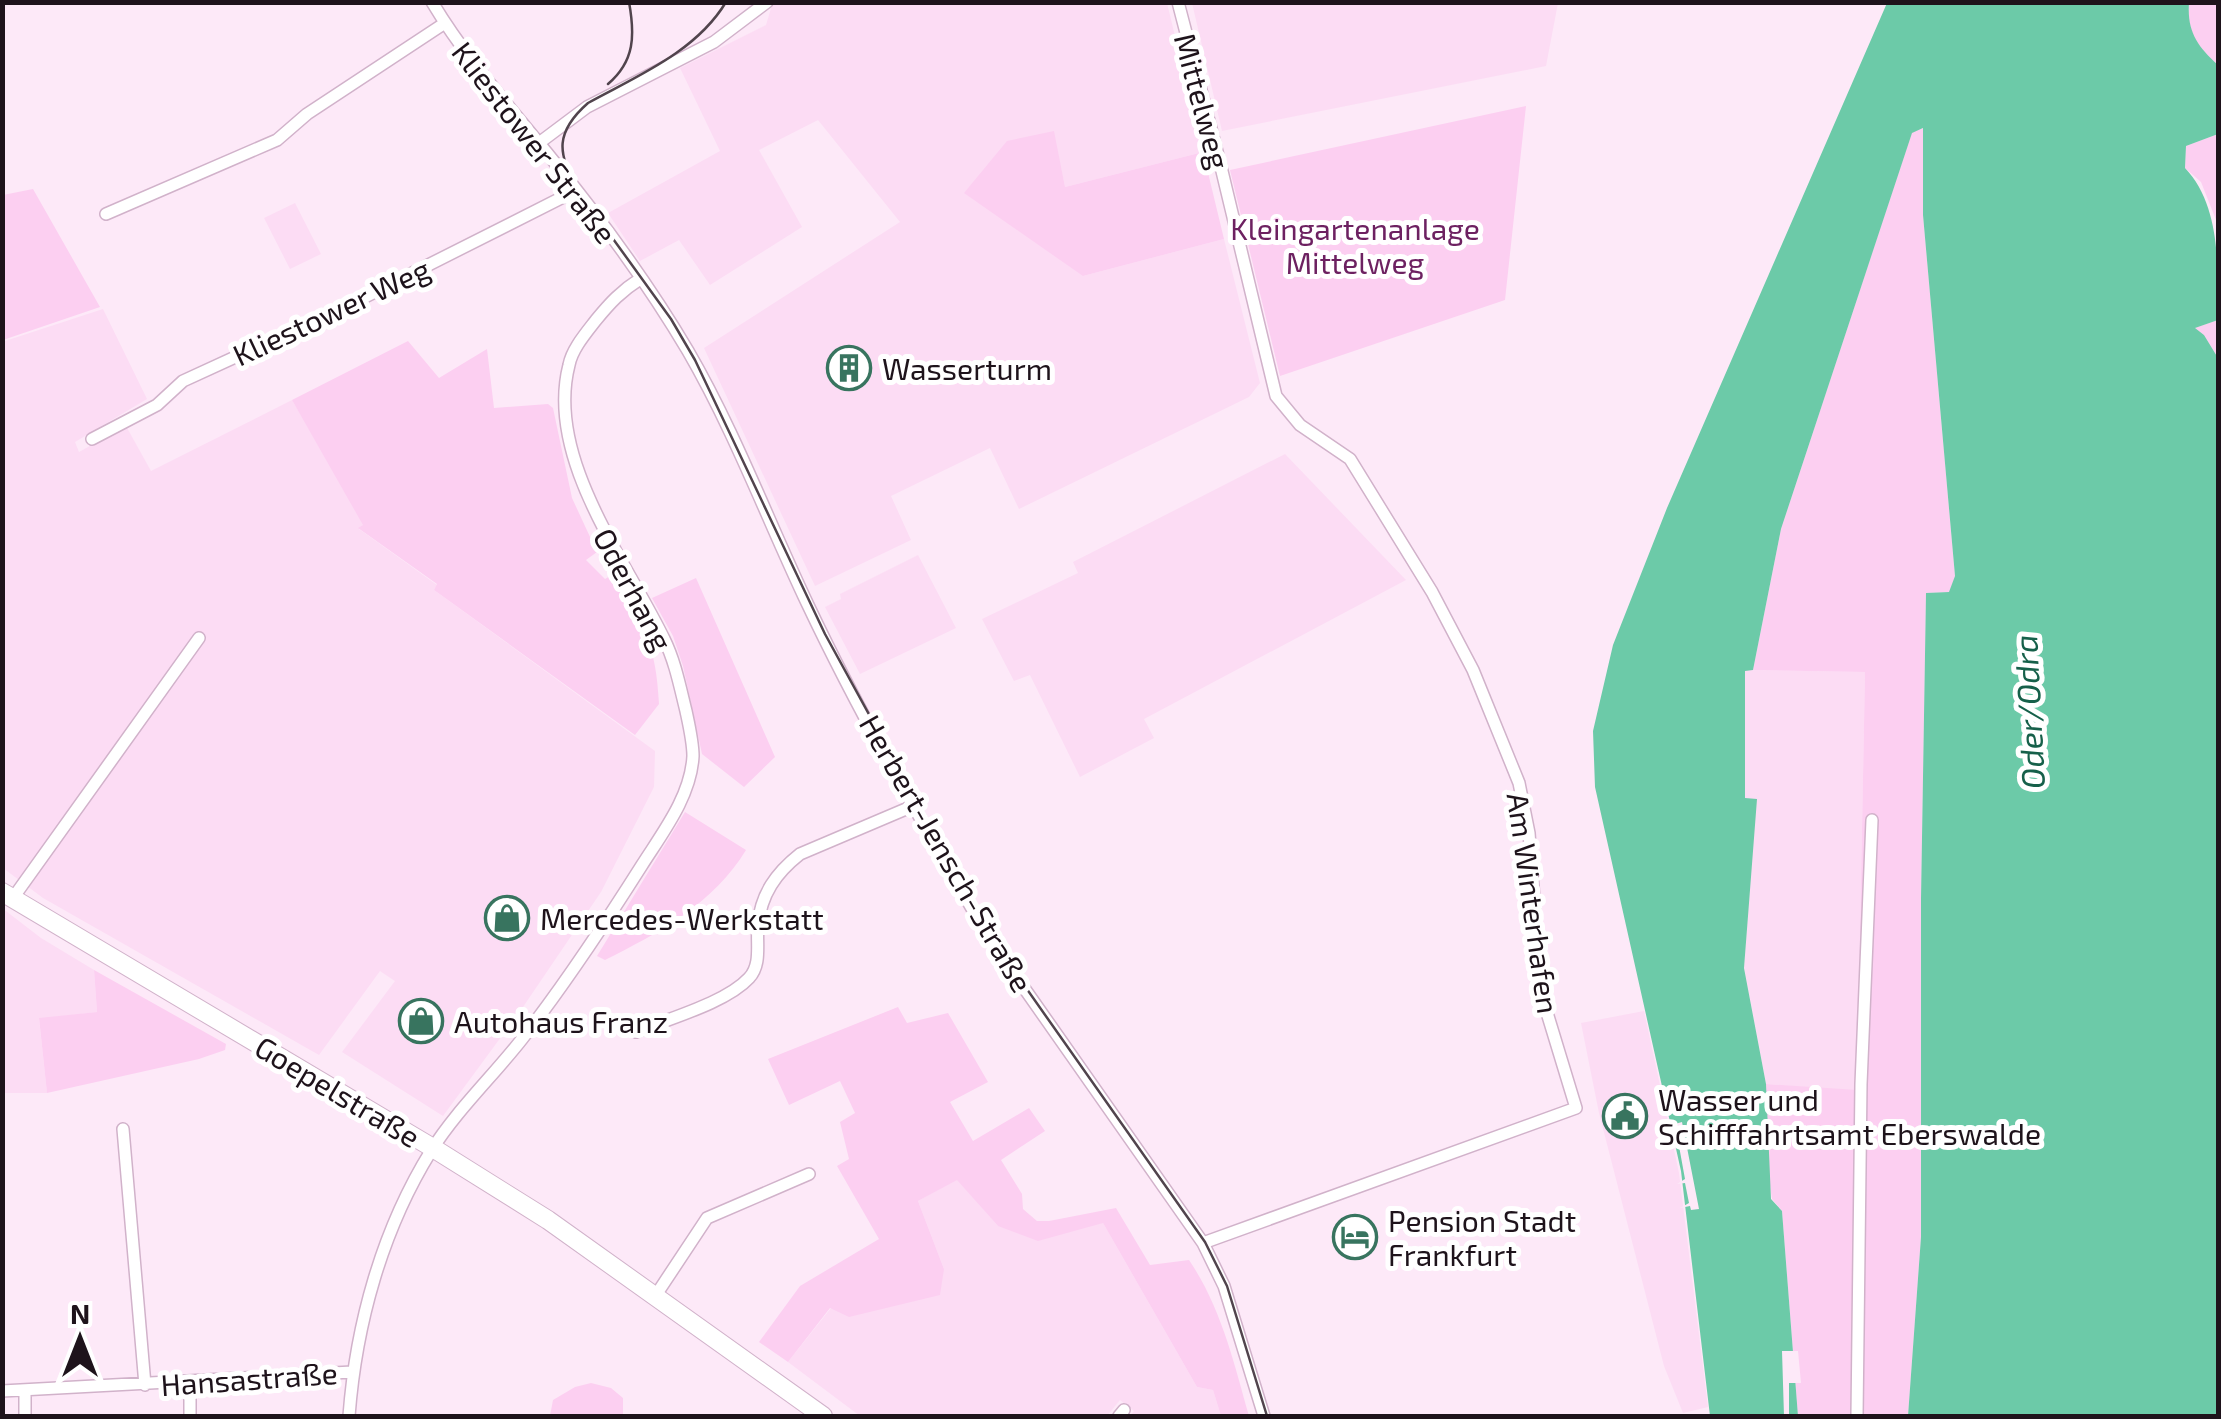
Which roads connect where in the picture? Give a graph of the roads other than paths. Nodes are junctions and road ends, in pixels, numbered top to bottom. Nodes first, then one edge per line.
1 (432, 2) edge
2 (766, 2) edge
3 (1178, 2) edge
4 (445, 23) junction
5 (539, 142) junction
6 (576, 191) junction
7 (106, 214) dead end
8 (640, 279) junction
9 (92, 439) dead end
10 (1350, 459) joint
11 (199, 638) dead end
12 (913, 806) junction
13 (1872, 820) dead end
14 (8, 895) edge
15 (636, 1032) dead end
16 (123, 1128) dead end
17 (433, 1148) junction
18 (809, 1174) dead end
19 (1203, 1243) junction
20 (656, 1295) junction
21 (352, 1372) junction
22 (190, 1382) junction
23 (145, 1385) junction
24 (24, 1390) junction
25 (2, 1391) edge
26 (24, 1416) edge
27 (190, 1416) edge
28 (348, 1416) edge
29 (823, 1416) edge
30 (1264, 1416) edge
31 (1858, 1416) edge

1 - 4 street, Kliestower Straße
2 - 5 street
3 - 10 street, Mittelweg
4 - 5 street, Kliestower Straße
4 - 7 street
5 - 6 street, Kliestower Straße
6 - 8 street, Kliestower Straße
6 - 9 street, Kliestower Weg
8 - 12 street, Herbert-Jensch-Straße
8 - 17 street, Oderhang
10 - 19 street, Am Winterhafen
11 - 14 street, Goepelstraße
12 - 15 street
12 - 19 street, Herbert-Jensch-Straße
13 - 31 street
14 - 17 street, Goepelstraße
16 - 23 street, Hansastraße
17 - 20 street, Goepelstraße
17 - 21 street, Oderhang
18 - 20 street
19 - 30 street, Herbert-Jensch-Straße
20 - 29 street, Goepelstraße
21 - 22 street, Hansastraße
21 - 28 street, Oderhang
22 - 23 street, Hansastraße
22 - 27 street
23 - 24 street, Hansastraße
24 - 25 street, Hansastraße
24 - 26 street

